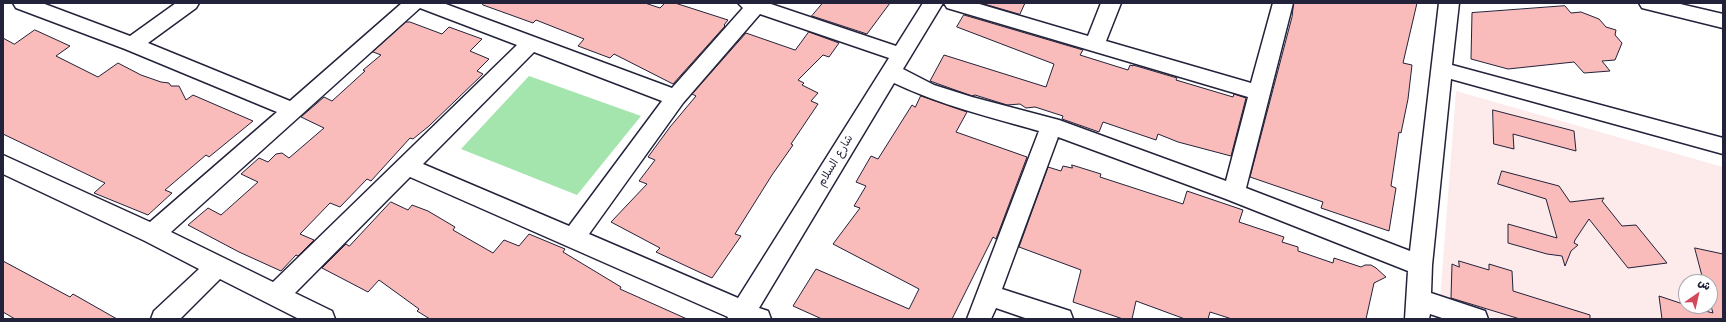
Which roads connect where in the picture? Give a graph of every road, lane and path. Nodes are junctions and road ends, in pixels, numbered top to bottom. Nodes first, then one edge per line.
1 (23, 3) edge
2 (189, 3) edge
3 (414, 3) edge
4 (424, 3) edge
5 (933, 3) edge
6 (954, 3) edge
7 (1112, 3) edge
8 (1283, 3) edge
9 (1449, 3) edge
10 (1649, 3) edge
11 (752, 4) edge
12 (1723, 21) edge
13 (132, 44) junction
14 (530, 44) junction
15 (1096, 44) junction
16 (895, 64) junction
17 (1443, 70) junction
18 (1258, 92) junction
19 (676, 98) junction
20 (292, 110) junction
21 (1051, 126) junction
22 (1723, 146) edge
23 (3, 164) edge
24 (407, 166) junction
25 (1234, 193) junction
26 (152, 234) junction
27 (573, 238) junction
28 (1420, 265) junction
29 (217, 267) junction
30 (989, 295) junction
31 (276, 296) junction
32 (1418, 309) edge
33 (747, 317) edge
34 (164, 319) edge
35 (323, 319) edge
36 (979, 319) edge
37 (1060, 319) edge
38 (1476, 319) edge

1 - 13 street
2 - 13 street
3 - 20 street
4 - 14 street
5 - 16 street, شارع السلام
6 - 15 street
7 - 15 street
8 - 18 street
9 - 17 street
10 - 12 street
11 - 16 street
11 - 19 street
13 - 20 street
14 - 19 street
14 - 24 street
15 - 18 street
16 - 21 street
16 - 33 street, شارع السلام
17 - 22 street
17 - 28 street
18 - 25 street
19 - 27 street
20 - 26 street
21 - 25 street
21 - 30 street
23 - 26 street
24 - 27 street
24 - 31 street
25 - 28 street
26 - 29 street
27 - 33 street
28 - 32 street
29 - 31 street
29 - 34 street
30 - 36 street
30 - 37 street
31 - 35 street
32 - 38 street

